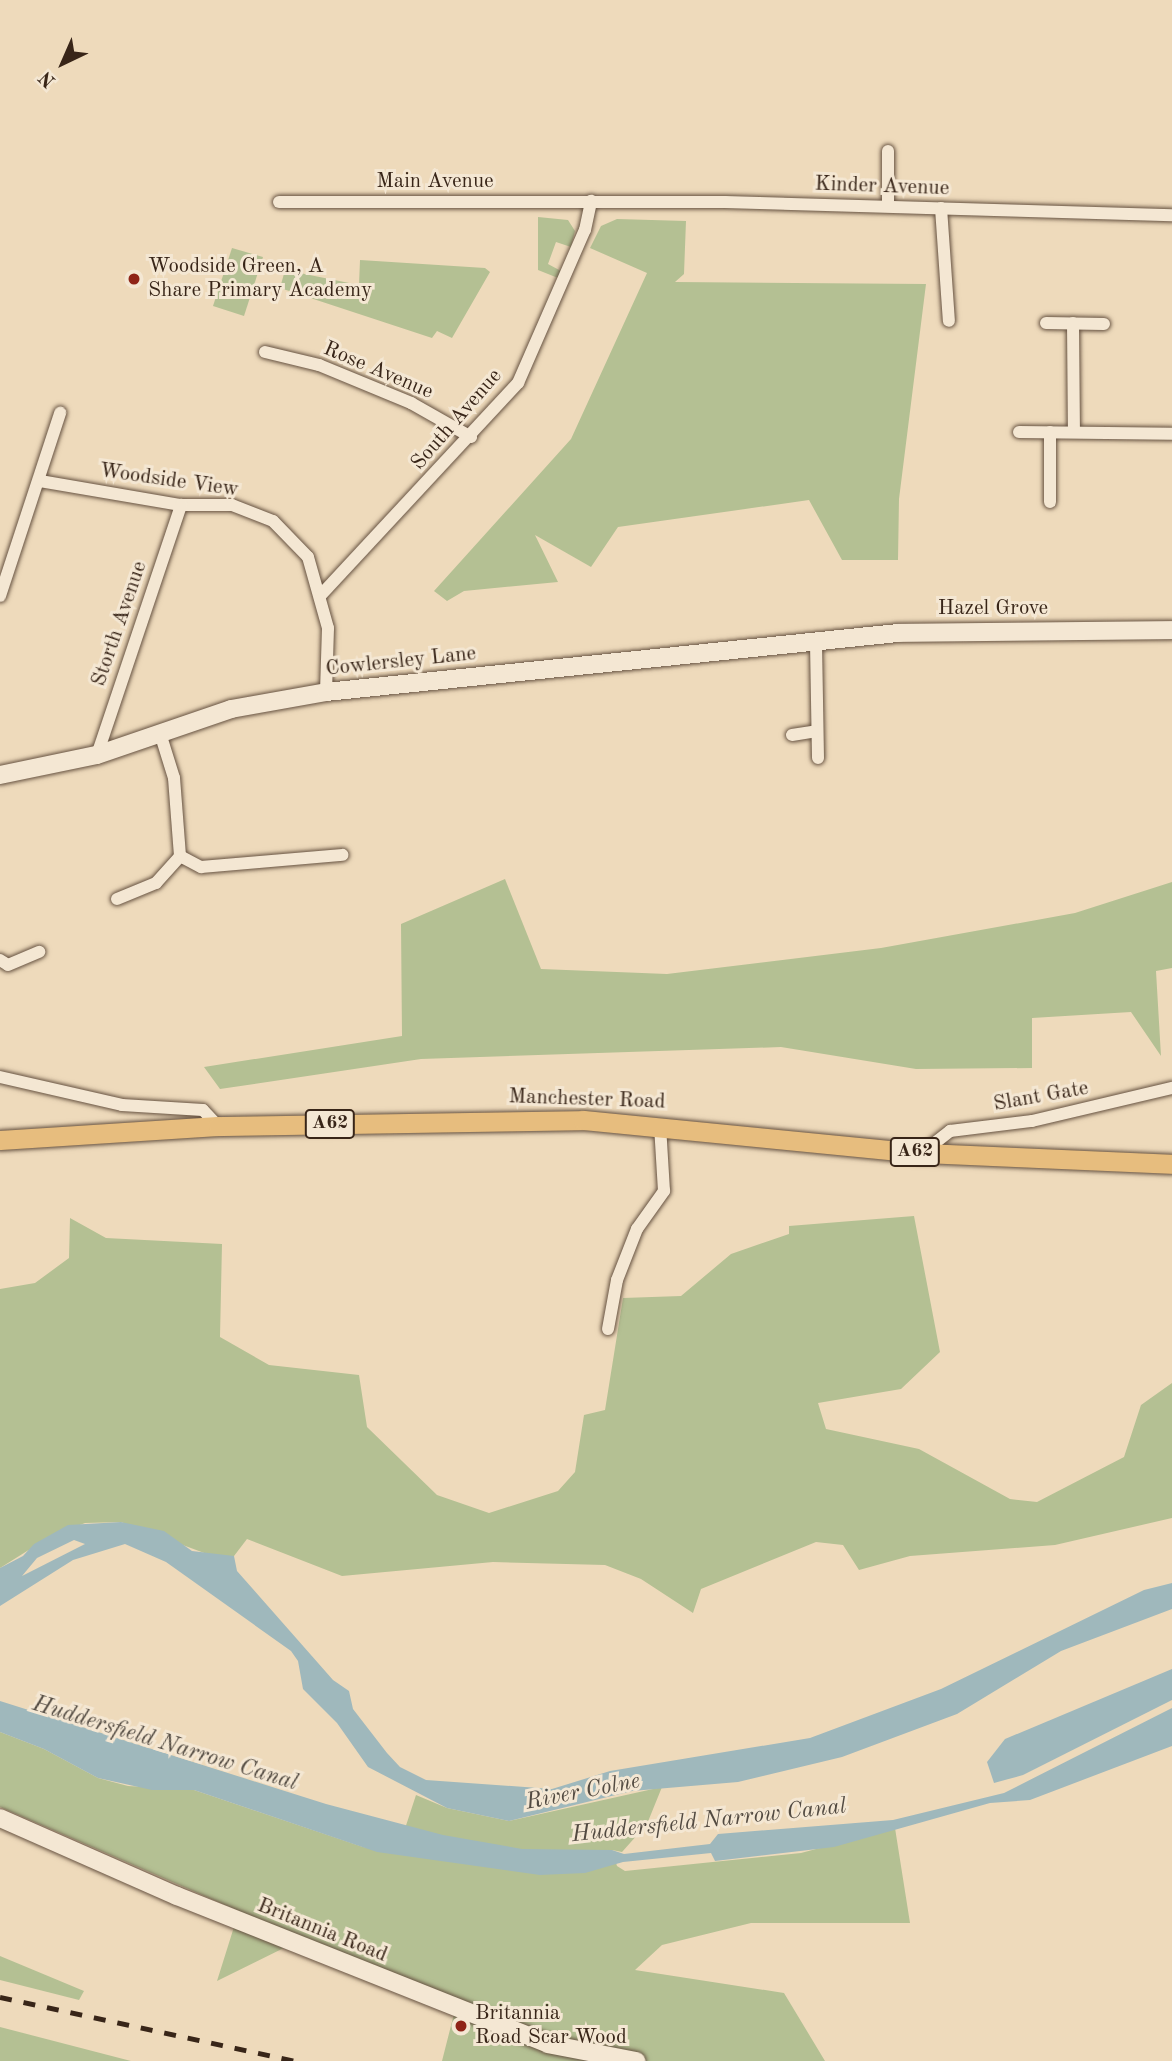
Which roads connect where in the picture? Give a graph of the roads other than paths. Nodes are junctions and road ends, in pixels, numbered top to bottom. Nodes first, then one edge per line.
1 (888, 152) dead end
2 (591, 201) junction
3 (279, 202) dead end
4 (888, 206) junction
5 (941, 208) junction
6 (1172, 215) edge
7 (949, 321) dead end
8 (1046, 323) dead end
9 (1073, 323) junction
10 (1104, 324) dead end
11 (265, 352) dead end
12 (60, 413) dead end
13 (1018, 432) dead end
14 (1050, 432) junction
15 (1074, 432) junction
16 (1172, 434) edge
17 (471, 437) junction
18 (40, 481) junction
19 (1050, 502) dead end
20 (181, 505) junction
21 (0, 596) edge
22 (320, 596) junction
23 (1172, 630) edge
24 (816, 643) junction
25 (326, 692) junction
26 (817, 731) junction
27 (159, 733) junction
28 (792, 735) dead end
29 (97, 755) junction
30 (818, 758) dead end
31 (0, 775) edge
32 (342, 855) dead end
33 (180, 856) junction
34 (117, 899) dead end
35 (39, 952) dead end
36 (0, 960) edge
37 (0, 1077) edge
38 (1172, 1088) edge
39 (660, 1125) junction
40 (218, 1126) junction
41 (0, 1140) edge
42 (922, 1153) junction
43 (1172, 1164) edge
44 (608, 1329) dead end
45 (0, 1818) edge
46 (636, 2061) edge

1 - 4 street
2 - 3 street, Main Avenue
2 - 4 street, Kinder Avenue
2 - 17 street, South Avenue
4 - 5 street, Kinder Avenue
5 - 6 street, Kinder Avenue
5 - 7 street
8 - 9 street
9 - 10 street
9 - 15 street
11 - 17 street, Rose Avenue
12 - 18 street
13 - 14 street
14 - 15 street
14 - 19 street
15 - 16 street
17 - 22 street, South Avenue
18 - 20 street, Woodside View
18 - 21 street
20 - 22 street, Woodside View
20 - 29 street, Storth Avenue
22 - 25 street, Woodside View
23 - 24 street, Hazel Grove
24 - 25 street, Cowlersley Lane
24 - 26 street
25 - 27 street, Cowlersley Lane
26 - 28 street
26 - 30 street
27 - 29 street, Cowlersley Lane
27 - 33 street
29 - 31 street, Cowlersley Lane
32 - 33 street
33 - 34 street
35 - 36 street
37 - 40 street
38 - 42 street, Slant Gate
39 - 40 main road, Manchester Road / A62
39 - 42 main road, Manchester Road / A62
39 - 44 street
40 - 41 main road, Manchester Road / A62
42 - 43 main road, Manchester Road / A62
45 - 46 street, Britannia Road

